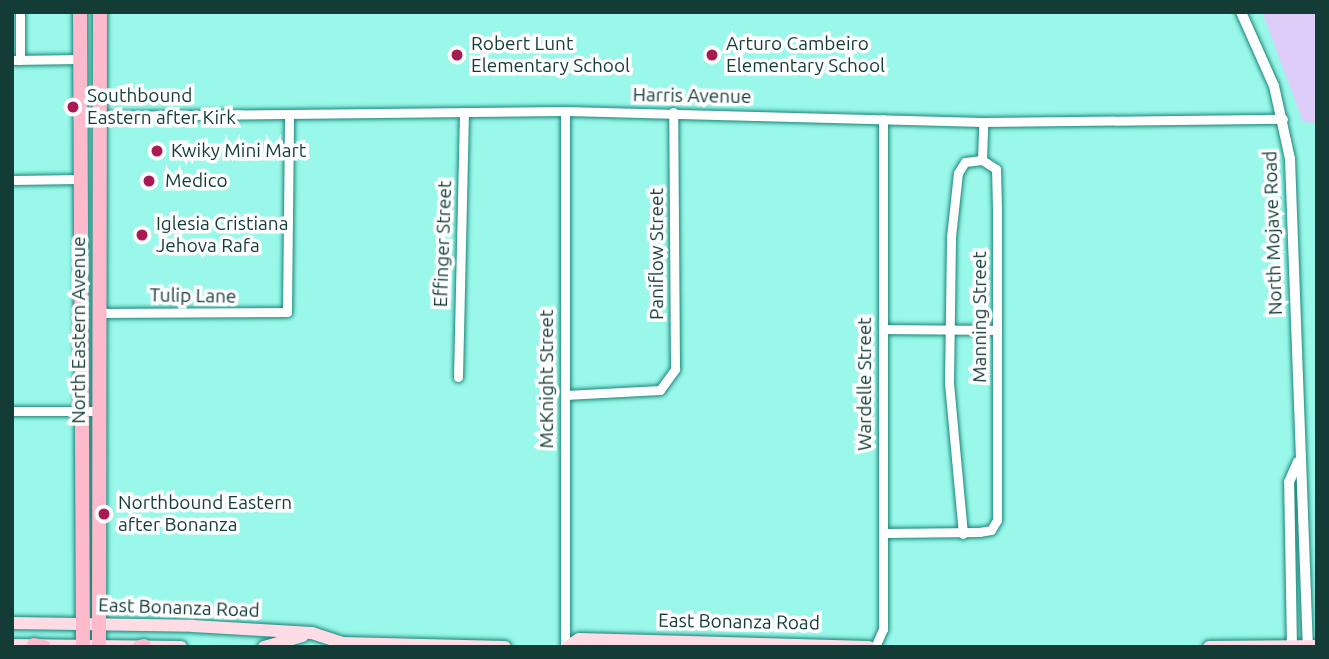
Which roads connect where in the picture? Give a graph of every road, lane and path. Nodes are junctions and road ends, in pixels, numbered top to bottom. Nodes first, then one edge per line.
1 (20, 12) edge
2 (80, 12) edge
3 (100, 12) edge
4 (1241, 12) edge
5 (80, 30) junction
6 (80, 59) junction
7 (16, 60) edge
8 (565, 111) junction
9 (464, 112) junction
10 (673, 112) junction
11 (99, 117) junction
12 (289, 117) junction
13 (883, 119) junction
14 (1283, 119) junction
15 (983, 122) junction
16 (982, 160) junction
17 (80, 179) junction
18 (12, 180) edge
19 (98, 259) junction
20 (98, 313) junction
21 (883, 329) junction
22 (947, 329) junction
23 (997, 330) junction
24 (457, 377) dead end
25 (565, 395) junction
26 (81, 410) junction
27 (12, 411) edge
28 (99, 411) junction
29 (1298, 462) junction
30 (883, 533) junction
31 (963, 534) junction
32 (12, 623) edge
33 (82, 623) junction
34 (97, 624) junction
35 (312, 633) junction
36 (614, 643) edge
37 (12, 645) edge
38 (337, 645) edge
39 (39, 646) edge
40 (83, 646) edge
41 (99, 646) edge
42 (142, 646) edge
43 (1292, 646) edge
44 (1311, 646) edge
45 (181, 647) edge
46 (264, 647) edge
47 (505, 647) edge
48 (566, 647) edge
49 (869, 647) edge
50 (875, 647) edge
51 (1209, 647) edge

1 - 7 street
2 - 5 main road, North Eastern Avenue
3 - 11 main road, North Eastern Avenue
4 - 14 street, North Mojave Road
5 - 6 main road, North Eastern Avenue
5 - 11 main road
6 - 7 street
6 - 17 main road, North Eastern Avenue
8 - 9 street, Harris Avenue
8 - 10 street, Harris Avenue
8 - 25 street, McKnight Street
9 - 12 street, Harris Avenue
9 - 24 street, Effinger Street
10 - 13 street, Harris Avenue
10 - 25 street, Paniflow Street
11 - 12 street, Harris Avenue
11 - 19 main road, North Eastern Avenue
12 - 20 street, Tulip Lane
13 - 15 street, Harris Avenue
13 - 21 street, Wardelle Street
14 - 15 street, Harris Avenue
14 - 29 street, North Mojave Road
15 - 16 street, Manning Street
16 - 22 street
16 - 23 street, Manning Street
17 - 18 street
17 - 19 main road
17 - 26 main road, North Eastern Avenue
19 - 20 main road, North Eastern Avenue
20 - 28 main road, North Eastern Avenue
21 - 22 street
21 - 30 street, Wardelle Street
22 - 23 street
22 - 31 street
23 - 31 street, Manning Street
25 - 48 street, McKnight Street
26 - 27 street
26 - 28 street
26 - 33 main road, North Eastern Avenue
28 - 34 main road, North Eastern Avenue
29 - 43 street, North Mojave Road
29 - 44 street, North Mojave Road
30 - 31 street
30 - 50 street, Wardelle Street
32 - 33 main road, East Bonanza Road
33 - 34 main road, East Bonanza Road
33 - 40 main road, North Eastern Avenue
34 - 35 main road, East Bonanza Road
34 - 41 main road, North Eastern Avenue
35 - 38 main road, East Bonanza Road
35 - 46 main road
36 - 48 main road, East Bonanza Road
36 - 49 main road, East Bonanza Road
37 - 39 main road, East Bonanza Road
38 - 47 main road, East Bonanza Road
39 - 40 main road, East Bonanza Road
40 - 41 main road, East Bonanza Road
41 - 42 main road, East Bonanza Road
42 - 45 main road, East Bonanza Road
43 - 44 main road
43 - 51 main road

